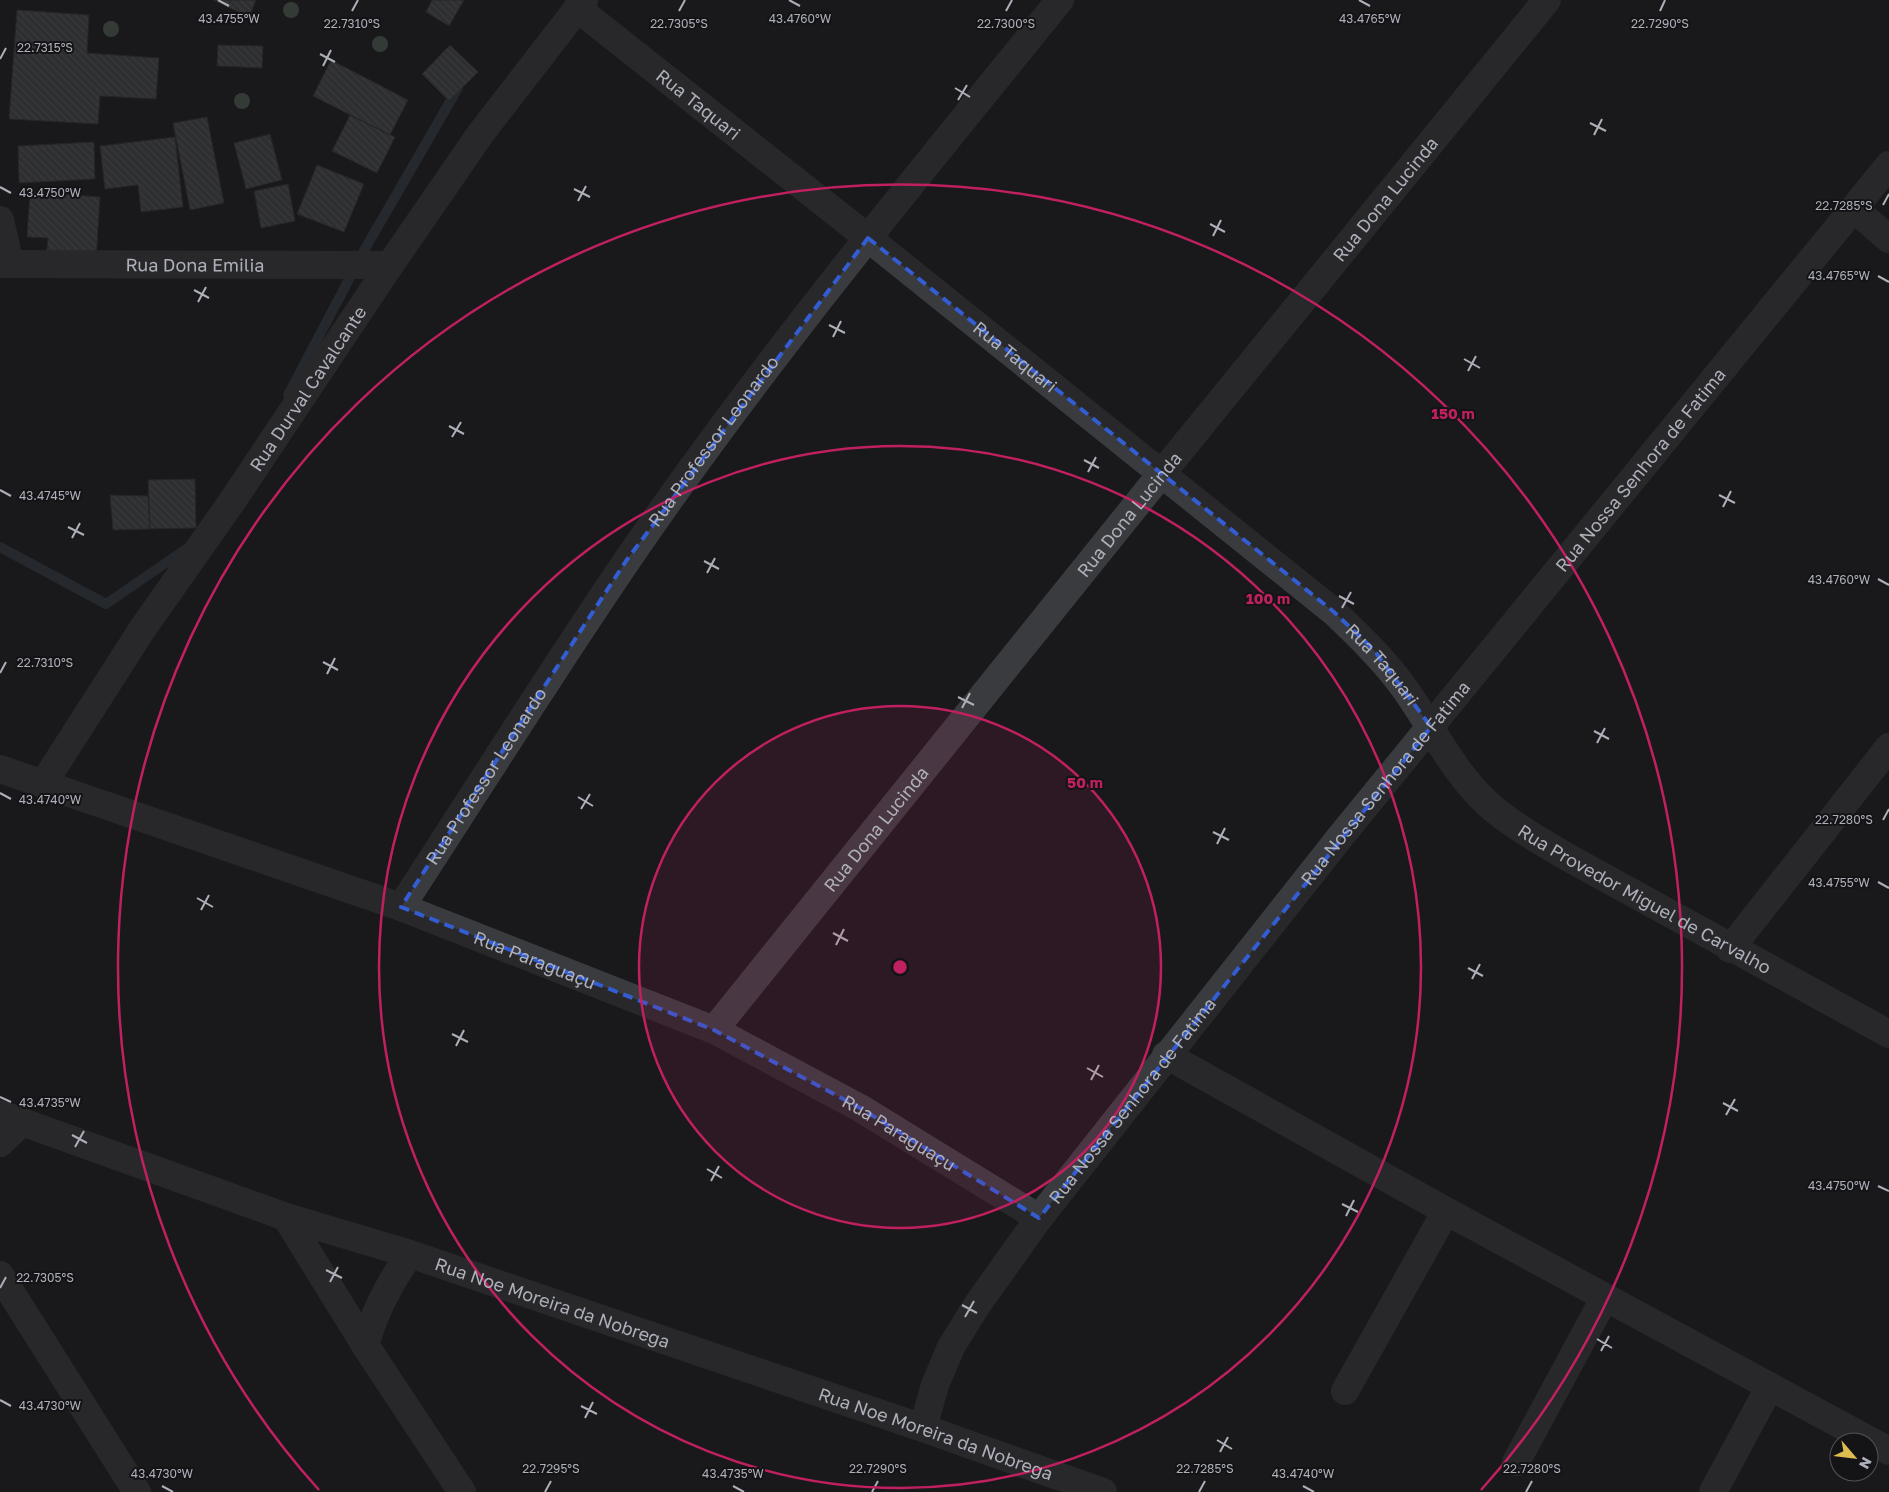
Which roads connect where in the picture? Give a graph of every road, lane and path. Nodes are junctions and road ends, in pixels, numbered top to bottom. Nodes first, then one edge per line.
1 (1060, 0) edge
2 (1547, 0) edge
3 (581, 4) edge
4 (1889, 166) edge
5 (1854, 209) junction
6 (0, 220) edge
7 (868, 238) junction
8 (1889, 239) edge
9 (5, 264) edge
10 (379, 264) junction
11 (1162, 472) junction
12 (1430, 727) junction
13 (1889, 747) edge
14 (0, 769) edge
15 (1879, 777) edge
16 (43, 784) junction
17 (401, 907) junction
18 (1730, 949) junction
19 (714, 1030) junction
20 (1889, 1034) edge
21 (1166, 1055) junction
22 (11, 1118) edge
23 (0, 1142) edge
24 (1446, 1211) junction
25 (286, 1217) junction
26 (1039, 1218) junction
27 (410, 1254) junction
28 (0, 1275) edge
29 (1604, 1297) junction
30 (365, 1345) junction
31 (1770, 1386) junction
32 (1345, 1391) dead end
33 (923, 1428) junction
34 (1889, 1451) edge
35 (1516, 1462) dead end
36 (1051, 1483) edge
37 (137, 1492) edge
38 (462, 1492) edge
39 (1103, 1492) edge
40 (1712, 1492) edge

1 - 7 street, Rua Professor Leonardo
2 - 11 street, Rua Dona Lucinda
3 - 7 street, Rua Taquari
3 - 10 street, Rua Durval Cavalcante
4 - 5 street, Rua Nossa Senhora de Fatima
5 - 8 street
5 - 12 street, Rua Nossa Senhora de Fatima
6 - 9 street
7 - 11 street, Rua Taquari
7 - 17 street, Rua Professor Leonardo
9 - 10 street, Rua Dona Emilia
10 - 16 street, Rua Durval Cavalcante
11 - 12 street, Rua Taquari
11 - 19 street, Rua Dona Lucinda
12 - 18 street, Rua Provedor Miguel de Carvalho
12 - 21 street, Rua Nossa Senhora de Fatima
13 - 15 street
14 - 16 street, Rua Paraguaçu
15 - 18 street
16 - 17 street, Rua Paraguaçu
17 - 19 street, Rua Paraguaçu
18 - 20 street, Rua Provedor Miguel de Carvalho
19 - 26 street, Rua Paraguaçu
21 - 24 street
21 - 26 street, Rua Nossa Senhora de Fatima
22 - 23 street
22 - 25 street, Rua Noe Moreira da Nobrega
24 - 29 street
24 - 32 street
25 - 27 street, Rua Noe Moreira da Nobrega
25 - 30 street
26 - 33 street, Rua Nossa Senhora de Fatima
27 - 30 street
27 - 33 street, Rua Noe Moreira da Nobrega
28 - 37 street
29 - 31 street
29 - 35 street
30 - 38 street
31 - 34 street
31 - 40 street
33 - 36 street, Rua Noe Moreira da Nobrega
36 - 39 street, Rua Noe Moreira da Nobrega

